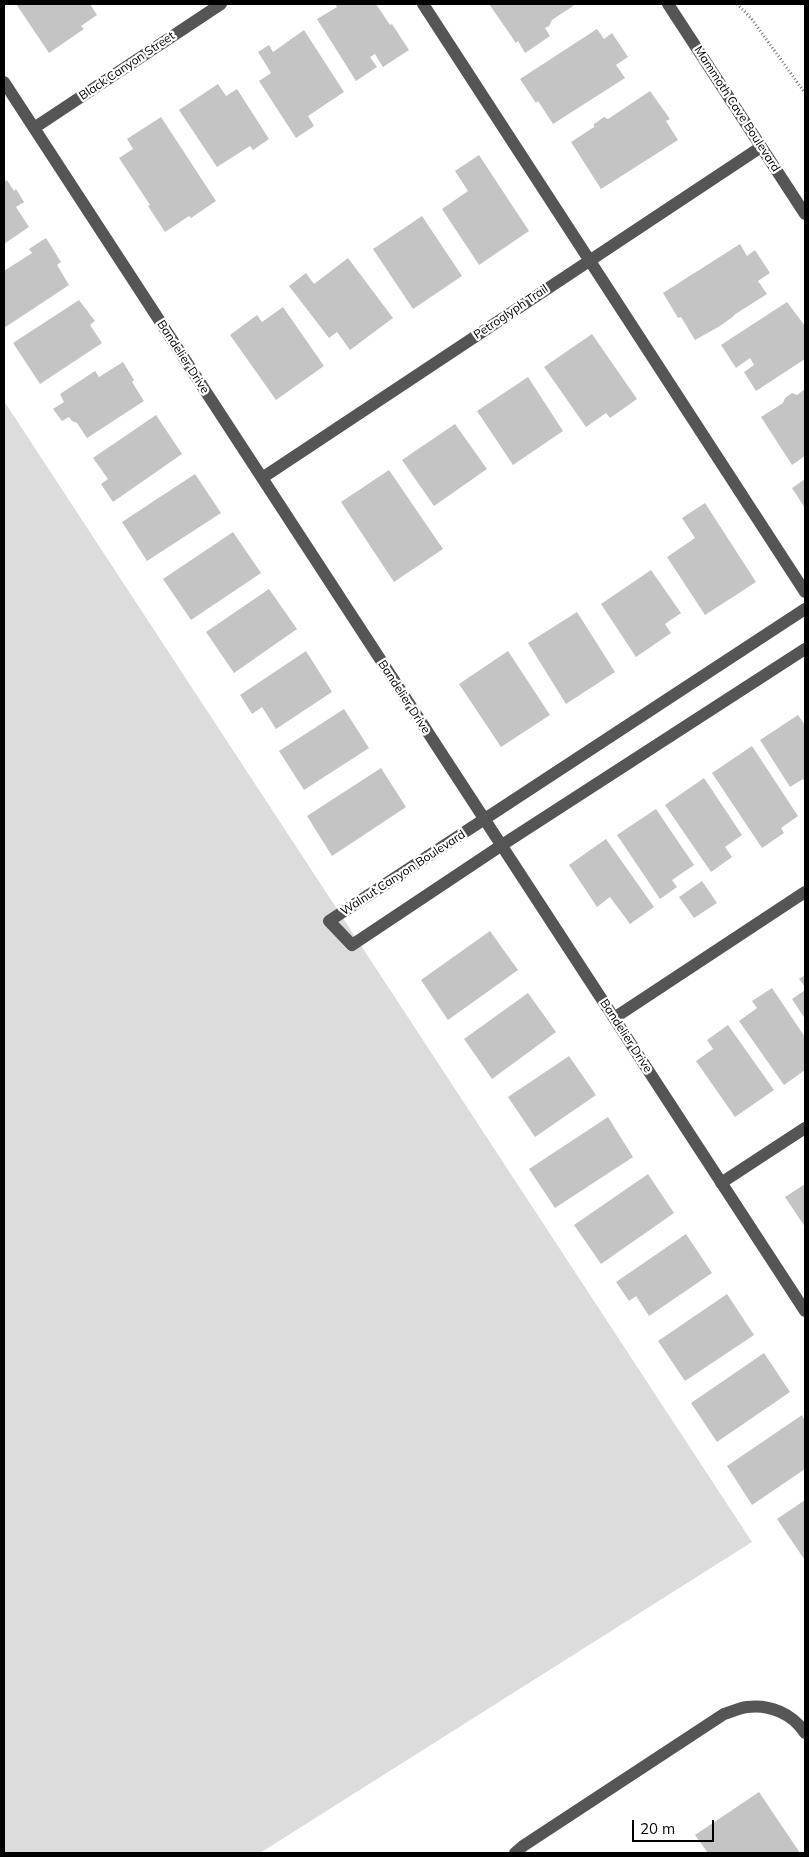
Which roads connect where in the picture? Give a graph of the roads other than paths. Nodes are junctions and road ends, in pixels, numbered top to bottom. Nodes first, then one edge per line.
1 (221, 4) edge
2 (423, 4) edge
3 (668, 4) edge
4 (4, 82) edge
5 (34, 128) junction
6 (761, 147) junction
7 (805, 214) edge
8 (589, 260) junction
9 (262, 478) junction
10 (805, 592) edge
11 (805, 609) edge
12 (805, 649) edge
13 (484, 819) junction
14 (502, 846) junction
15 (805, 892) edge
16 (614, 1018) junction
17 (805, 1128) edge
18 (721, 1183) junction
19 (805, 1312) edge
20 (805, 1733) edge
21 (515, 1853) edge

1 - 5 street, Black Canyon Street
2 - 8 street
3 - 6 street, Mammoth Cave Boulevard
4 - 5 street, Bandelier Drive
5 - 9 street, Bandelier Drive
6 - 7 street, Mammoth Cave Boulevard
6 - 8 street, Petroglyph Trail
8 - 9 street, Petroglyph Trail
8 - 10 street
9 - 13 street, Bandelier Drive
11 - 13 street, Walnut Canyon Boulevard
12 - 14 street, Walnut Canyon Boulevard
13 - 14 street, Bandelier Drive
13 - 14 street, Walnut Canyon Boulevard
14 - 16 street, Bandelier Drive
15 - 16 street
16 - 18 street, Bandelier Drive
17 - 18 street
18 - 19 street, Bandelier Drive
20 - 21 street

